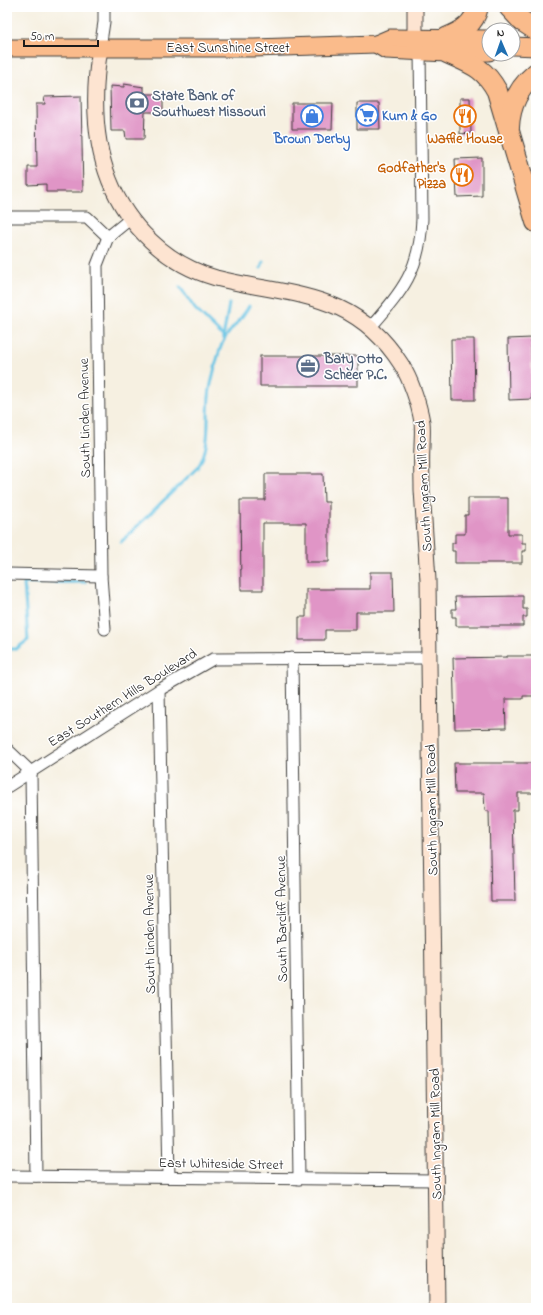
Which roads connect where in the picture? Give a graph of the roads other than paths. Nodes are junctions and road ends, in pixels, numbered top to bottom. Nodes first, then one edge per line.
1 (104, 7) edge
2 (414, 7) edge
3 (478, 7) edge
4 (509, 7) edge
5 (536, 30) edge
6 (481, 40) edge
7 (417, 45) junction
8 (447, 46) junction
9 (521, 47) edge
10 (7, 48) edge
11 (100, 48) junction
12 (536, 48) edge
13 (481, 51) edge
14 (536, 73) edge
15 (508, 131) junction
16 (7, 217) edge
17 (130, 219) junction
18 (536, 222) edge
19 (108, 237) junction
20 (370, 328) junction
21 (7, 574) edge
22 (101, 576) junction
23 (105, 629) dead end
24 (292, 658) junction
25 (429, 658) junction
26 (159, 690) junction
27 (7, 749) edge
28 (31, 772) junction
29 (7, 787) edge
30 (7, 1176) edge
31 (36, 1176) junction
32 (169, 1177) junction
33 (299, 1179) junction
34 (435, 1180) junction
35 (437, 1308) edge

1 - 11 street
2 - 7 street
3 - 8 highway
4 - 5 highway
6 - 8 main road, East Sunshine Street
7 - 8 main road, East Sunshine Street
7 - 11 main road, East Sunshine Street
7 - 20 street
8 - 13 main road, East Sunshine Street
8 - 15 highway
9 - 12 main road
10 - 11 main road, East Sunshine Street
11 - 17 street, South Ingram Mill Road
14 - 15 highway
15 - 18 highway
16 - 19 street
17 - 19 street, South Linden Avenue
17 - 20 street, South Ingram Mill Road
19 - 22 street, South Linden Avenue
20 - 25 street, South Ingram Mill Road
21 - 22 street
22 - 23 street, South Linden Avenue
24 - 25 street, East Southern Hills Boulevard
24 - 26 street, East Southern Hills Boulevard
24 - 33 street, South Barcliff Avenue
25 - 34 street, South Ingram Mill Road
26 - 28 street, East Southern Hills Boulevard
26 - 32 street, South Linden Avenue
27 - 28 street
28 - 29 street, East Southern Hills Boulevard
28 - 31 street
30 - 31 street, East Whiteside Street
31 - 32 street, East Whiteside Street
32 - 33 street, East Whiteside Street
33 - 34 street, East Whiteside Street
34 - 35 street, South Ingram Mill Road

